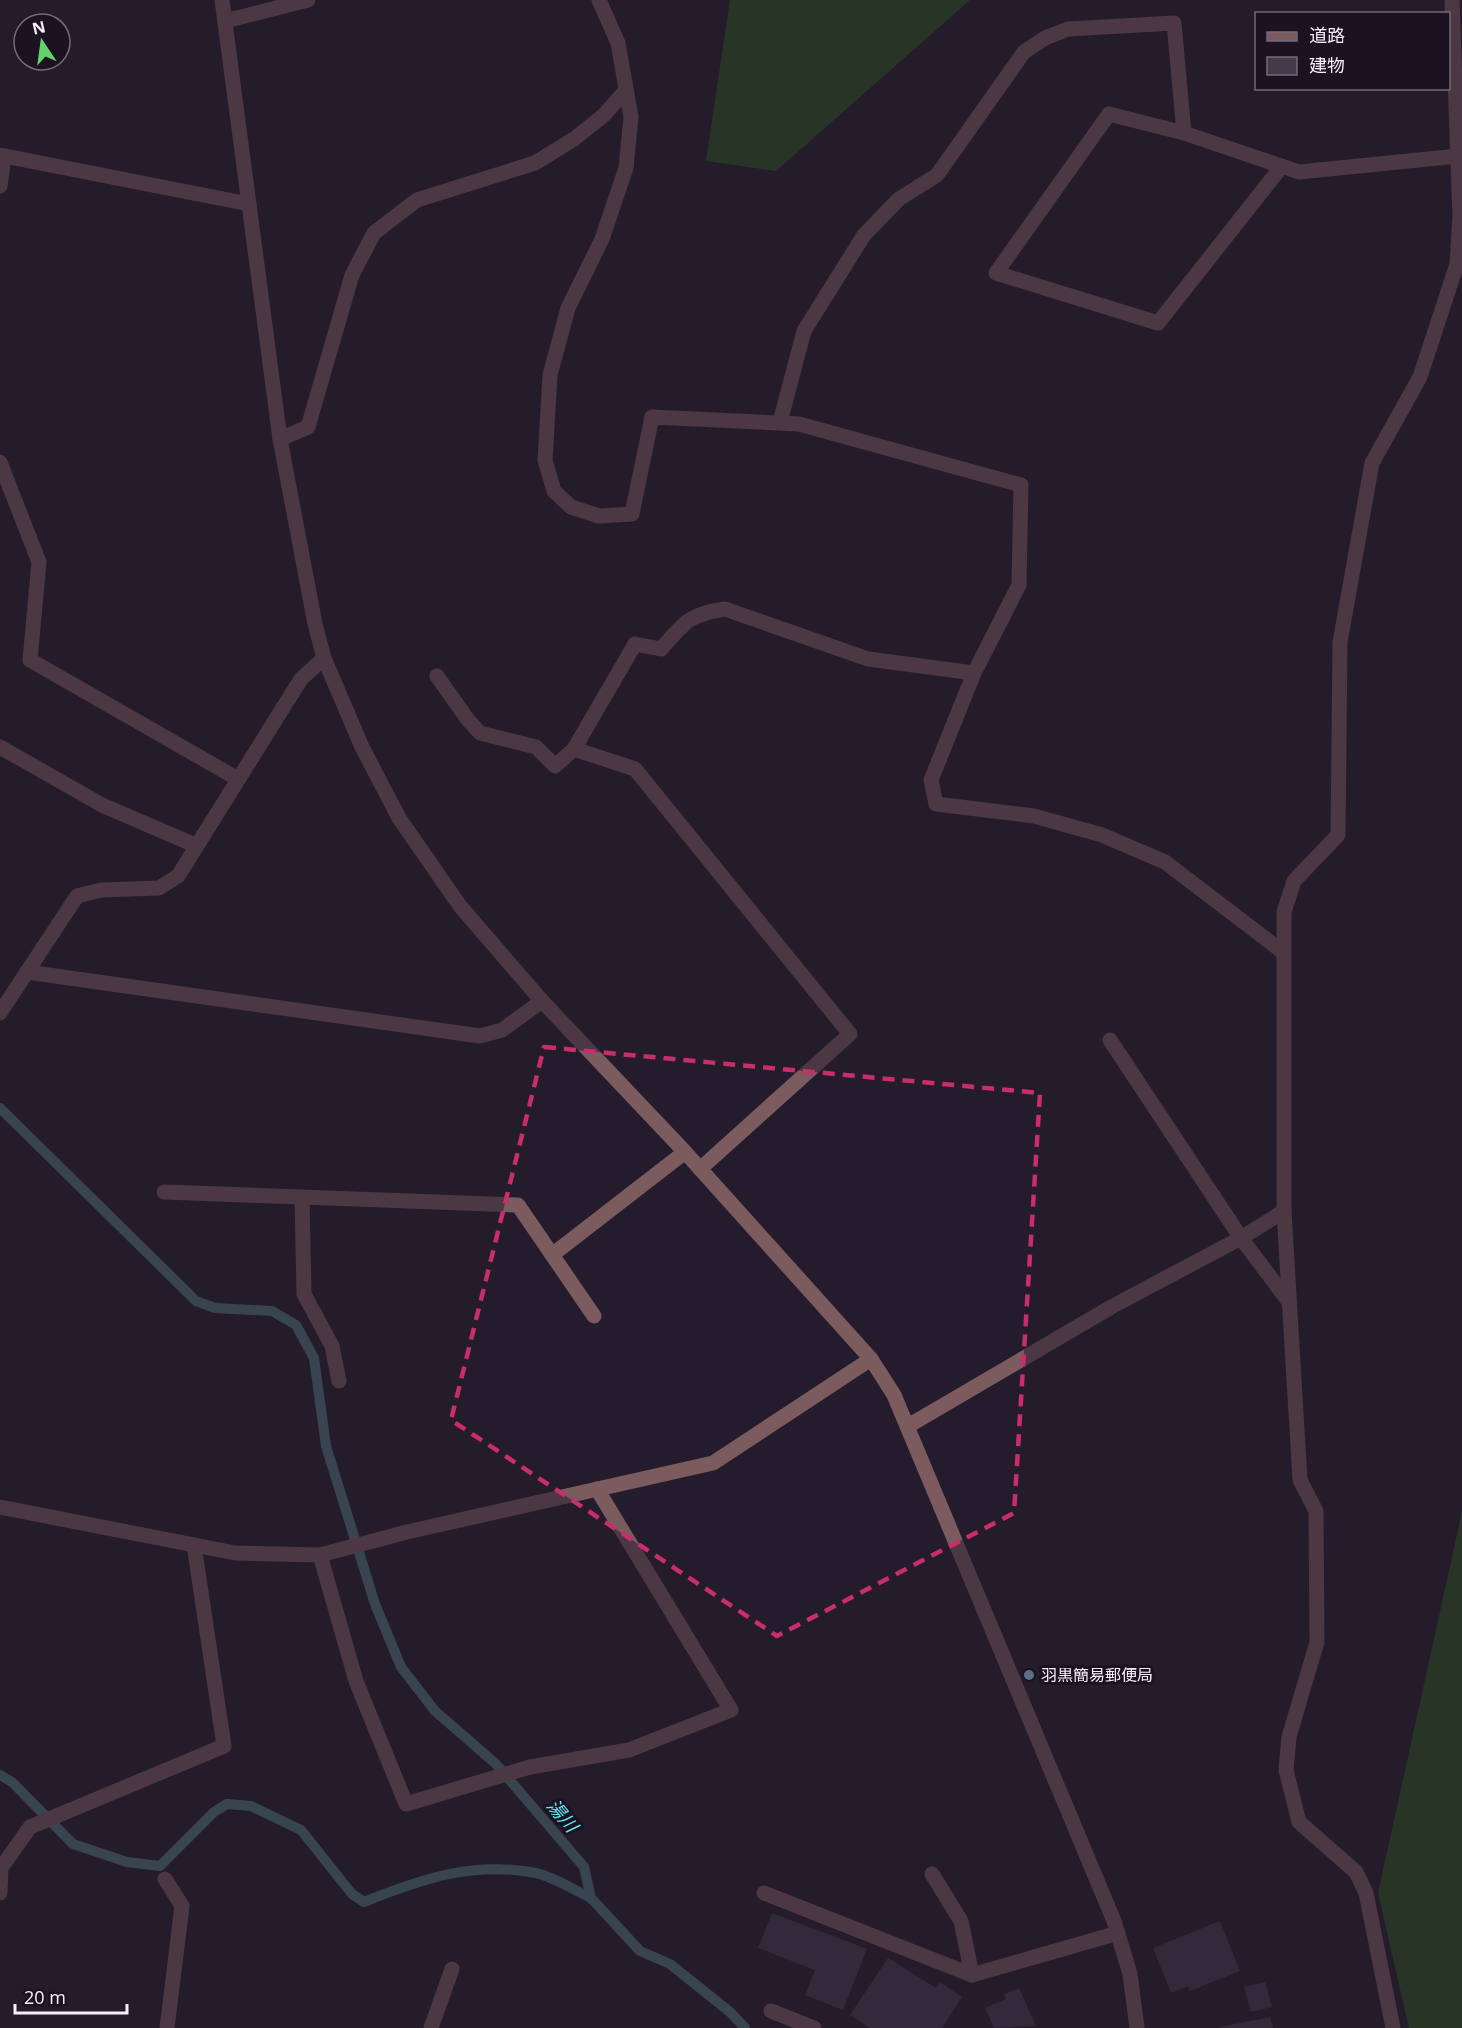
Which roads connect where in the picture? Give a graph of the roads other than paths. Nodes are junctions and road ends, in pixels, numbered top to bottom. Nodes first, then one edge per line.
1 (222, 0) edge
2 (308, 0) edge
3 (599, 0) edge
4 (1452, 0) edge
5 (225, 21) junction
6 (626, 90) junction
7 (1184, 133) junction
8 (2, 156) edge
9 (1458, 156) junction
10 (1282, 166) junction
11 (0, 186) edge
12 (249, 204) junction
13 (1459, 262) edge
14 (780, 422) junction
15 (280, 439) junction
16 (0, 462) edge
17 (324, 658) junction
18 (974, 673) junction
19 (437, 676) dead end
20 (0, 747) edge
21 (574, 749) junction
22 (238, 779) junction
23 (197, 846) junction
24 (1283, 952) junction
25 (27, 972) junction
26 (542, 1001) junction
27 (0, 1013) edge
28 (1110, 1040) dead end
29 (685, 1152) junction
30 (700, 1169) junction
31 (164, 1192) dead end
32 (302, 1197) junction
33 (1284, 1211) junction
34 (1242, 1238) junction
35 (552, 1255) junction
36 (1289, 1302) junction
37 (594, 1316) dead end
38 (871, 1359) junction
39 (339, 1381) dead end
40 (908, 1426) junction
41 (597, 1489) junction
42 (0, 1507) edge
43 (194, 1545) junction
44 (320, 1555) junction
45 (1, 1868) edge
46 (932, 1874) dead end
47 (165, 1879) dead end
48 (0, 1893) edge
49 (764, 1893) dead end
50 (1118, 1933) junction
51 (452, 1969) dead end
52 (972, 1975) junction
53 (771, 2012) dead end
54 (167, 2028) edge
55 (431, 2028) edge
56 (814, 2028) edge
57 (1137, 2028) edge
58 (1393, 2028) edge

1 - 5 street
2 - 5 street
3 - 6 street
4 - 9 street
5 - 12 street
6 - 14 street
6 - 15 street
7 - 10 street
7 - 10 street
7 - 14 street
8 - 11 street
8 - 12 street
9 - 10 street
9 - 13 street
12 - 15 street
13 - 24 street
14 - 18 street
15 - 17 street
16 - 22 street
17 - 22 street
17 - 26 street
18 - 21 street
18 - 24 street
19 - 21 street
20 - 23 street
21 - 30 street
22 - 23 street
23 - 25 street
24 - 33 street
25 - 26 street
25 - 27 street
26 - 29 street
28 - 34 street
29 - 30 street
29 - 35 street
30 - 38 street
31 - 32 street
32 - 35 street
32 - 39 street
33 - 34 street
33 - 36 street
34 - 36 street
34 - 40 street
35 - 37 street
36 - 58 street
38 - 40 street
38 - 41 street
40 - 50 street
41 - 44 street
41 - 44 street
42 - 43 street
43 - 44 street
43 - 45 street
45 - 48 street
46 - 52 street
47 - 54 street
49 - 52 street
50 - 52 street
50 - 57 street
51 - 55 street
53 - 56 street

